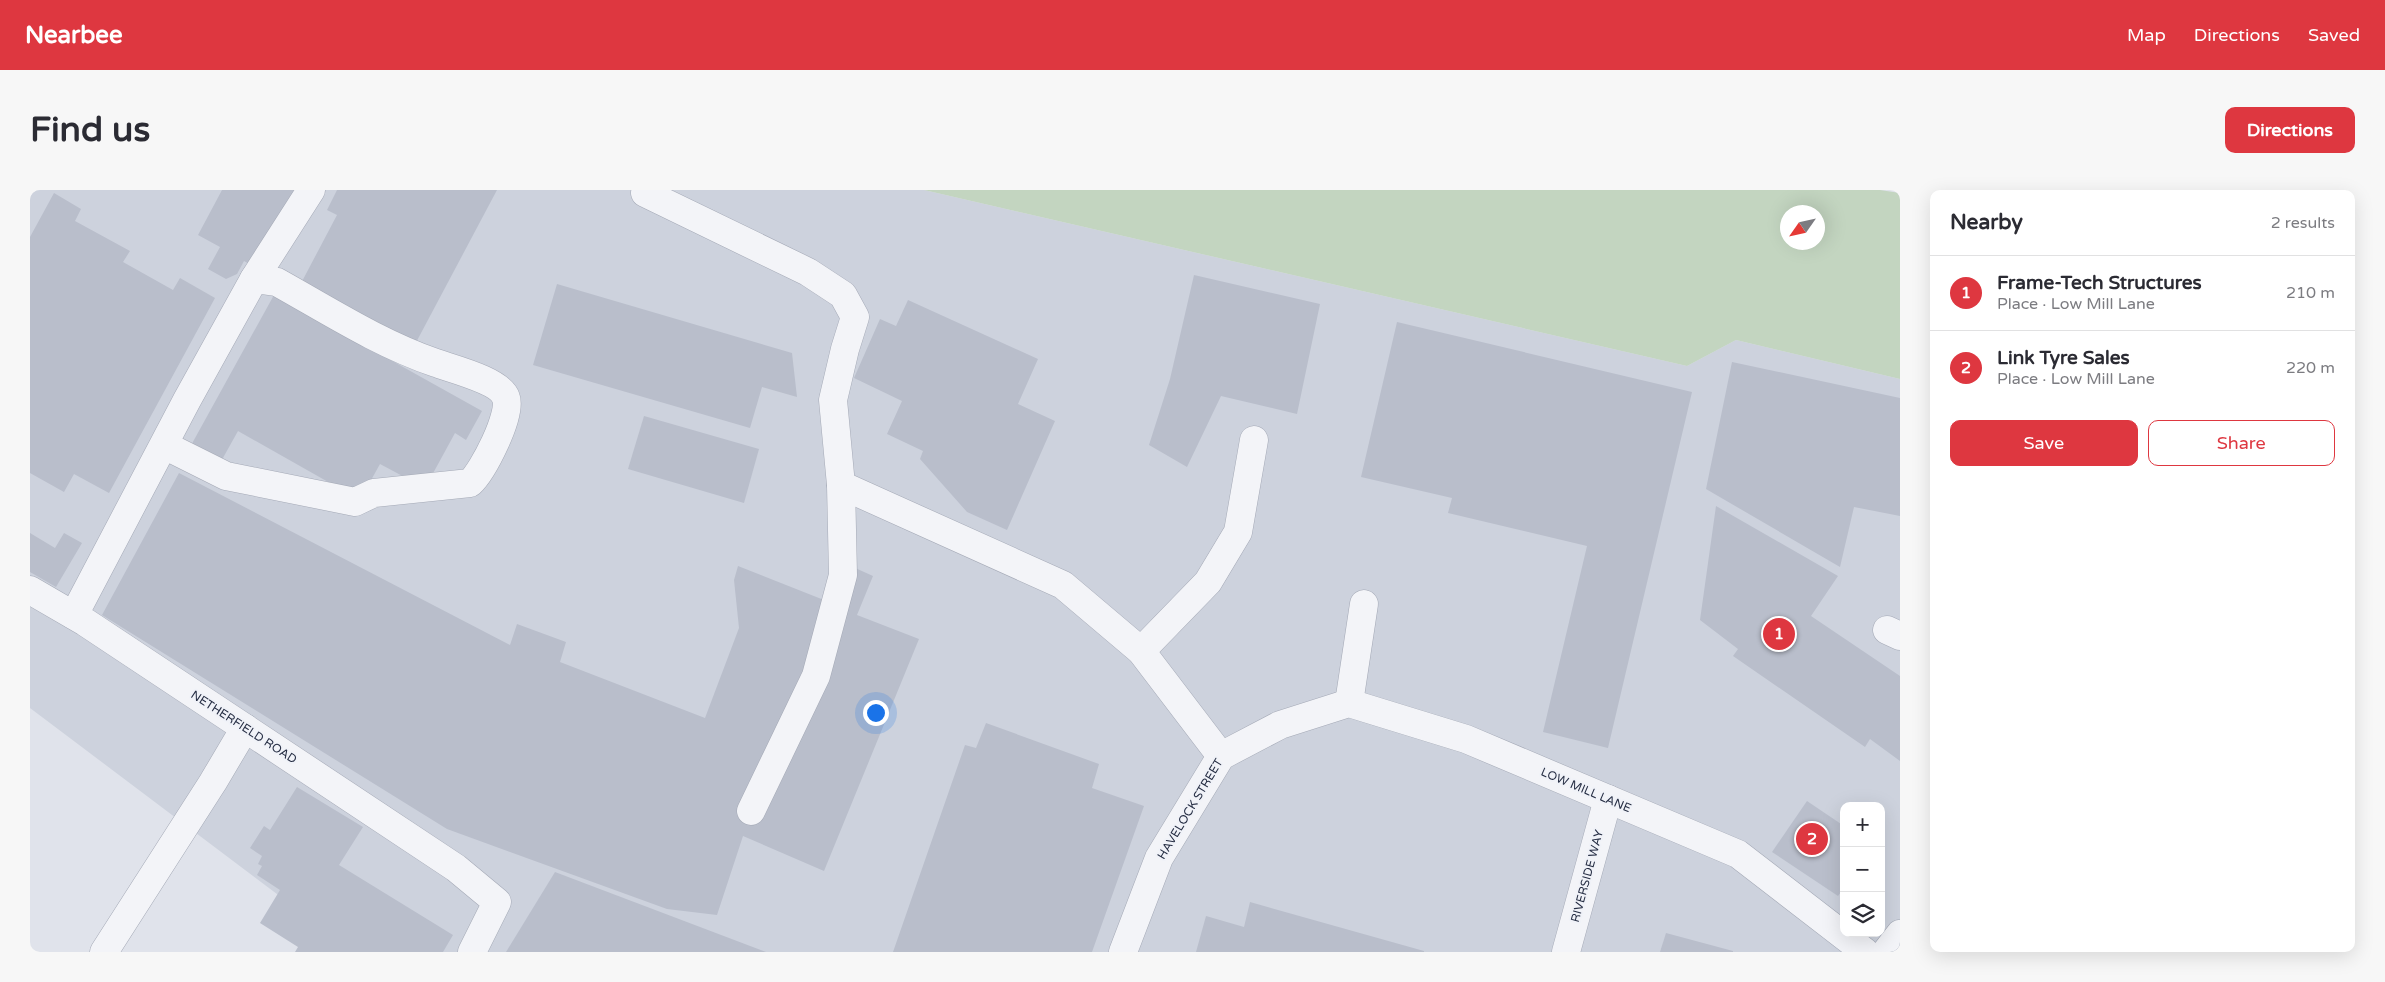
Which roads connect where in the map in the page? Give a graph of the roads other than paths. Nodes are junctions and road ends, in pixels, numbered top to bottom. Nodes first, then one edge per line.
1 (311, 190) edge
2 (645, 193) dead end
3 (254, 280) junction
4 (1254, 440) dead end
5 (164, 445) junction
6 (841, 485) junction
7 (30, 590) edge
8 (1364, 604) dead end
9 (74, 615) junction
10 (1141, 651) junction
11 (1349, 703) junction
12 (245, 728) junction
13 (1221, 756) junction
14 (1608, 799) junction
15 (751, 811) dead end
16 (1900, 934) edge
17 (104, 952) edge
18 (472, 952) edge
19 (1123, 952) edge
20 (1566, 952) edge
21 (1865, 952) edge
22 (1886, 952) edge

1 - 3 street
2 - 6 street
3 - 5 street
3 - 5 street
4 - 10 street
5 - 9 street
6 - 10 street
6 - 15 street
7 - 9 street, NETHERFIELD ROAD
8 - 11 street
9 - 12 street, NETHERFIELD ROAD
10 - 13 street
11 - 13 street, HAVELOCK STREET
11 - 14 street, LOW MILL LANE
12 - 17 street
12 - 18 street, NETHERFIELD ROAD
13 - 19 street, HAVELOCK STREET
14 - 20 street, RIVERSIDE WAY
14 - 21 street, LOW MILL LANE
16 - 22 street

